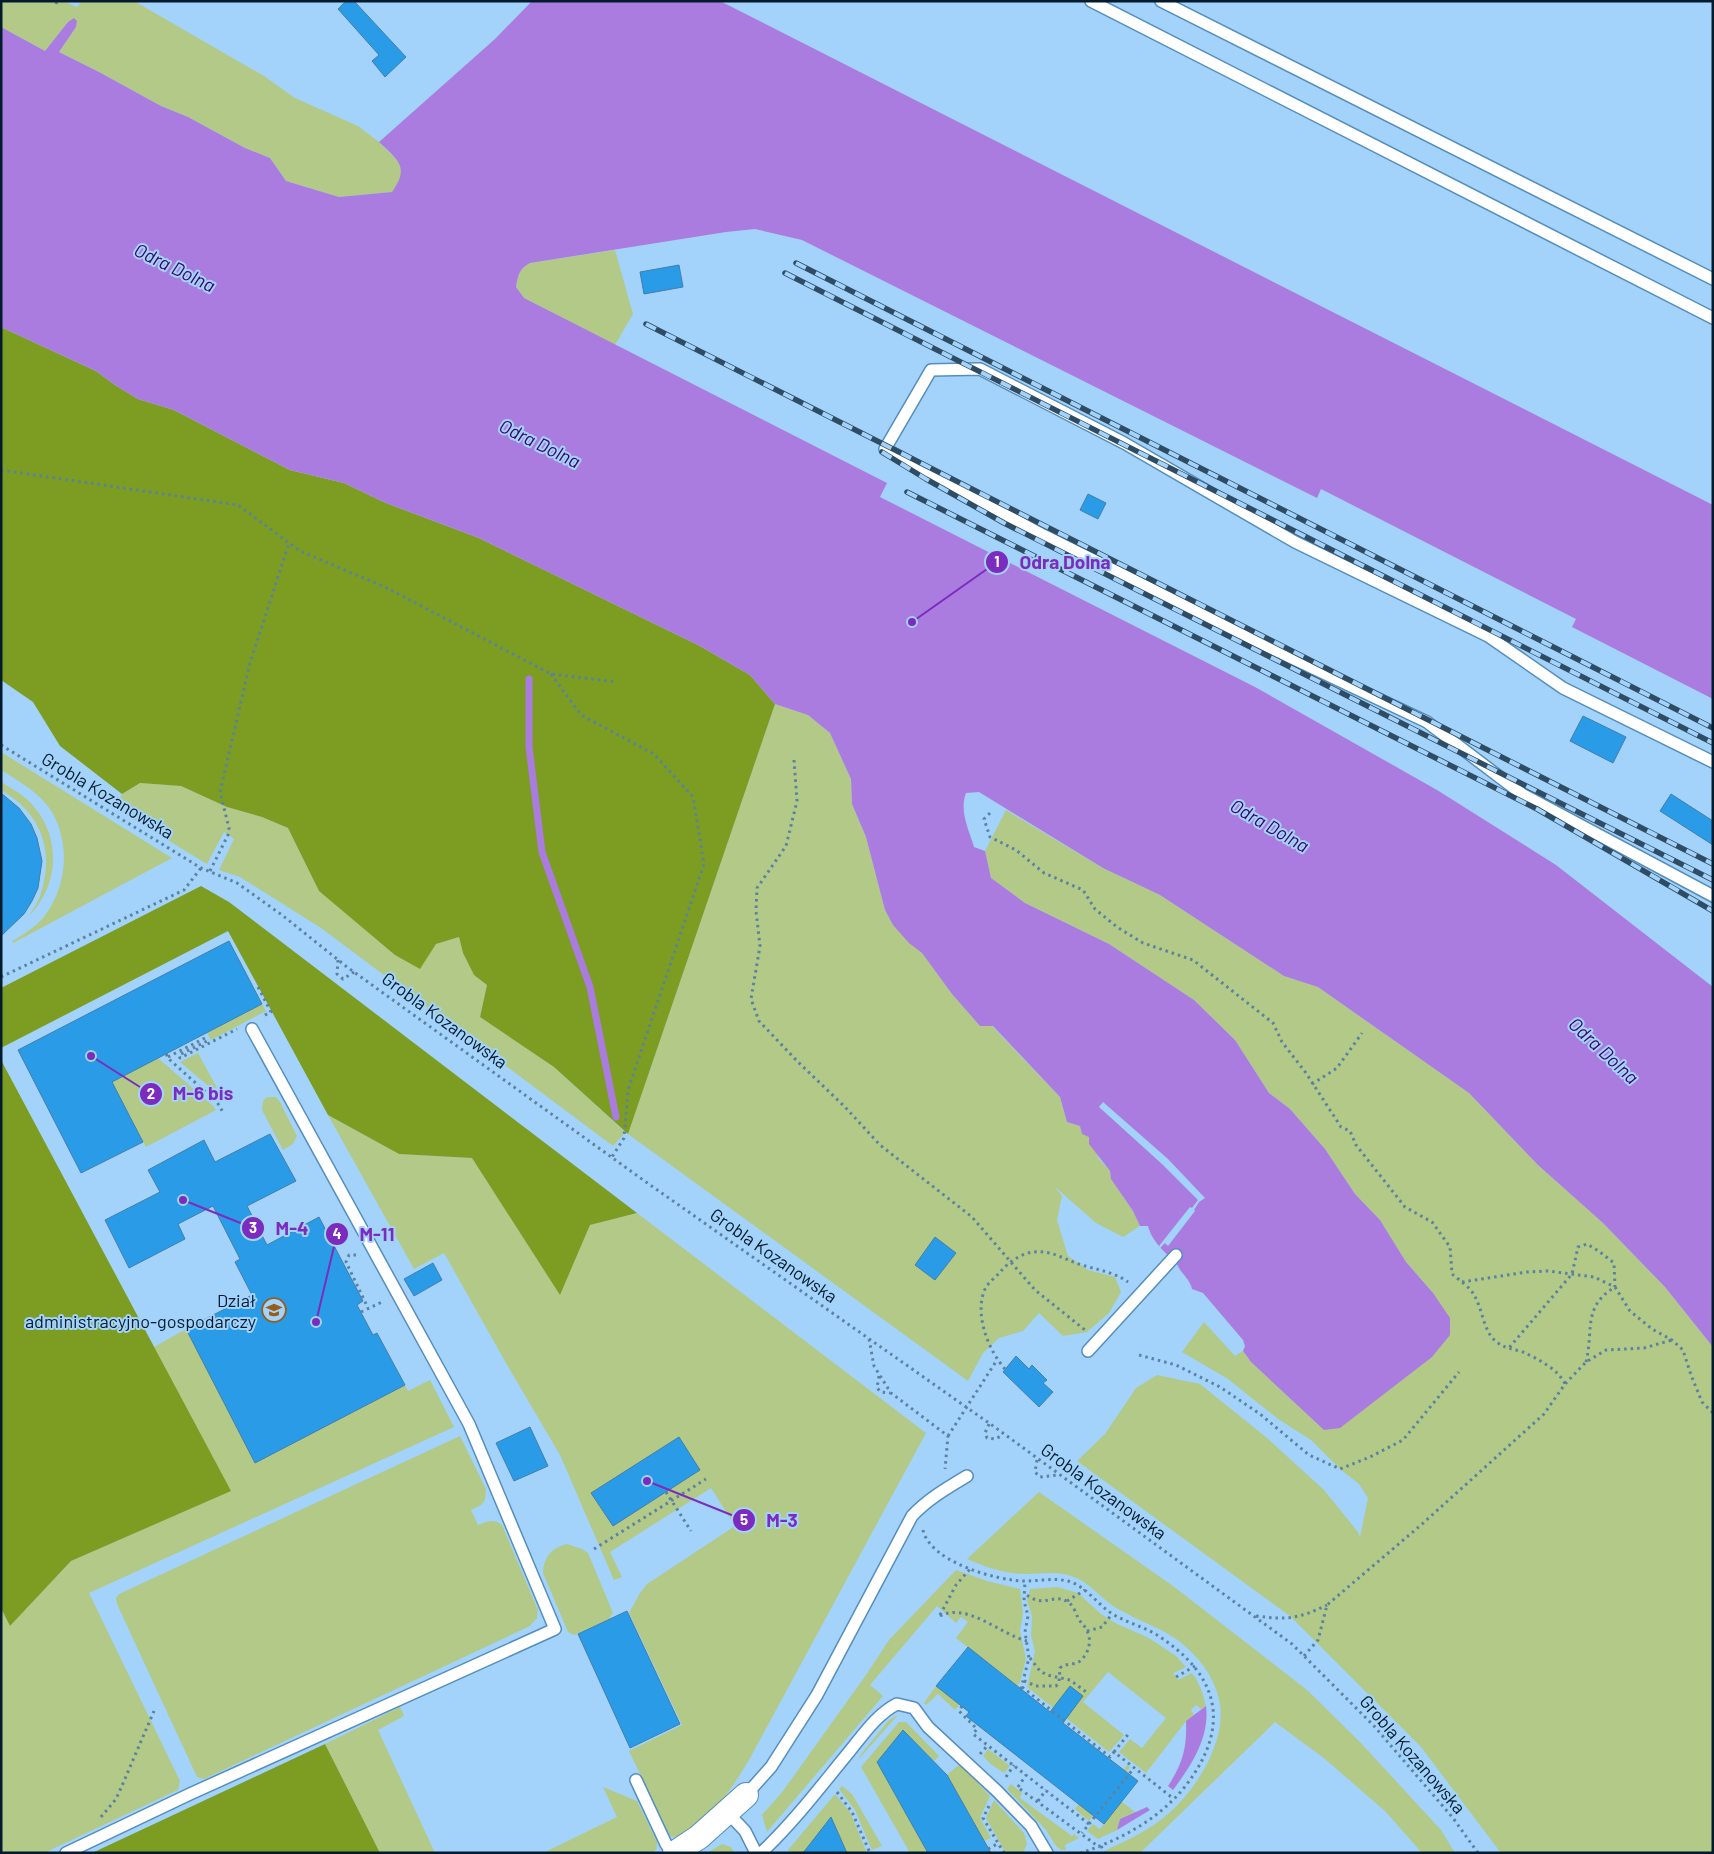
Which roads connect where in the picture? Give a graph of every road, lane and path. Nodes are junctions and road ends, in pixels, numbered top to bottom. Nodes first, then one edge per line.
1 (1091, 1) edge
2 (1161, 1) edge
3 (1713, 279) edge
4 (1713, 318) edge
5 (1, 470) edge
6 (289, 543) junction
7 (551, 674) junction
8 (617, 682) dead end
9 (1, 745) edge
10 (794, 760) dead end
11 (1713, 762) edge
12 (990, 813) dead end
13 (201, 868) junction
14 (210, 871) junction
15 (1713, 896) edge
16 (338, 960) junction
17 (354, 972) junction
18 (1, 977) edge
19 (252, 1028) dead end
20 (1362, 1033) dead end
21 (214, 1041) dead end
22 (1312, 1084) junction
23 (224, 1114) dead end
24 (612, 1157) junction
25 (1176, 1255) dead end
26 (358, 1258) dead end
27 (1009, 1262) junction
28 (1572, 1274) junction
29 (1462, 1283) junction
30 (1615, 1287) junction
31 (1141, 1293) junction
32 (379, 1296) dead end
33 (368, 1308) junction
34 (361, 1312) dead end
35 (1102, 1336) junction
36 (869, 1339) junction
37 (1672, 1340) junction
38 (1508, 1349) junction
39 (1088, 1351) dead end
40 (1139, 1355) dead end
41 (997, 1360) junction
42 (1586, 1362) junction
43 (1005, 1369) dead end
44 (1459, 1372) dead end
45 (879, 1376) junction
46 (1566, 1384) junction
47 (891, 1393) junction
48 (967, 1409) junction
49 (1713, 1414) edge
50 (989, 1424) junction
51 (1003, 1435) junction
52 (948, 1436) junction
53 (1037, 1460) junction
54 (1058, 1475) junction
55 (967, 1476) dead end
56 (706, 1479) dead end
57 (666, 1492) dead end
58 (938, 1494) junction
59 (672, 1501) junction
60 (691, 1531) dead end
61 (594, 1549) dead end
62 (971, 1568) junction
63 (1025, 1581) junction
64 (1085, 1590) junction
65 (1024, 1594) junction
66 (1067, 1601) junction
67 (1328, 1605) junction
68 (1112, 1614) junction
69 (1254, 1616) junction
70 (1087, 1631) junction
71 (1027, 1641) junction
72 (1304, 1656) junction
73 (1029, 1658) junction
74 (1195, 1666) junction
75 (1060, 1676) junction
76 (1176, 1676) dead end
77 (1024, 1681) junction
78 (1089, 1694) dead end
79 (962, 1706) dead end
80 (154, 1711) dead end
81 (1130, 1732) dead end
82 (988, 1745) junction
83 (1114, 1752) junction
84 (985, 1761) dead end
85 (1134, 1768) junction
86 (997, 1772) dead end
87 (1026, 1774) junction
88 (636, 1780) dead end
89 (1018, 1787) junction
90 (835, 1789) dead end
91 (1046, 1790) junction
92 (746, 1796) joint
93 (1174, 1799) junction
94 (1038, 1801) junction
95 (727, 1812) junction
96 (98, 1820) dead end
97 (1089, 1824) junction
98 (1082, 1833) junction
99 (997, 1844) dead end
100 (1100, 1846) junction
101 (988, 1849) dead end
102 (66, 1853) edge
103 (674, 1853) edge
104 (756, 1853) edge
105 (761, 1853) edge
106 (870, 1853) edge
107 (1047, 1853) edge
108 (1081, 1853) edge
109 (1105, 1853) edge
110 (1478, 1853) edge

1 - 4 lane
2 - 3 lane
5 - 6 path
6 - 7 path
6 - 14 path
7 - 8 path
7 - 24 path
9 - 13 path, Grobla Kozanowska
10 - 27 path
11 - 15 lane
12 - 22 path
13 - 14 path, Grobla Kozanowska
13 - 18 path
14 - 16 path, Grobla Kozanowska
16 - 17 path, Grobla Kozanowska
16 - 17 path
17 - 24 path, Grobla Kozanowska
19 - 102 lane
20 - 22 path
21 - 23 path
22 - 29 path
24 - 36 path, Grobla Kozanowska
25 - 31 lane
26 - 33 path
27 - 31 path
27 - 35 path
27 - 41 path
28 - 29 path
28 - 30 path
28 - 30 path
28 - 38 path
29 - 38 path
30 - 37 path
30 - 42 path
31 - 35 lane
32 - 33 path
33 - 34 path
35 - 39 lane
36 - 45 path
36 - 48 path, Grobla Kozanowska
37 - 42 path
37 - 49 path
38 - 46 path
40 - 44 path
41 - 43 path
41 - 48 path
42 - 46 path
45 - 47 path
45 - 47 path
46 - 67 path
47 - 52 path
48 - 50 path, Grobla Kozanowska
48 - 52 path
50 - 51 path, Grobla Kozanowska
50 - 51 path
51 - 53 path, Grobla Kozanowska
52 - 58 path
53 - 54 path, Grobla Kozanowska
53 - 54 path
54 - 69 path, Grobla Kozanowska
55 - 58 lane
56 - 59 path
57 - 59 path
58 - 62 path
58 - 92 lane
59 - 60 path
59 - 61 path
62 - 63 path
62 - 71 path
63 - 64 path
63 - 65 path
64 - 66 path
64 - 68 path
65 - 66 path
65 - 71 path
66 - 70 path
67 - 69 path
67 - 72 path
68 - 70 path
68 - 74 path
69 - 72 path, Grobla Kozanowska
70 - 75 path
71 - 73 path
72 - 110 path, Grobla Kozanowska
73 - 75 path
73 - 77 path
74 - 76 path
74 - 93 path
75 - 77 path
75 - 78 path
77 - 83 path
79 - 82 path
80 - 96 path
81 - 83 path
82 - 84 path
82 - 87 path
83 - 85 path
85 - 93 path
85 - 97 path
86 - 89 path
87 - 89 path
87 - 91 path
88 - 103 lane
89 - 94 path
90 - 106 path
91 - 94 path
91 - 97 path
92 - 95 street
93 - 100 path
94 - 98 path
95 - 103 street
95 - 104 lane
97 - 98 path
98 - 100 path
99 - 101 path
100 - 108 path
100 - 109 path
105 - 107 lane

